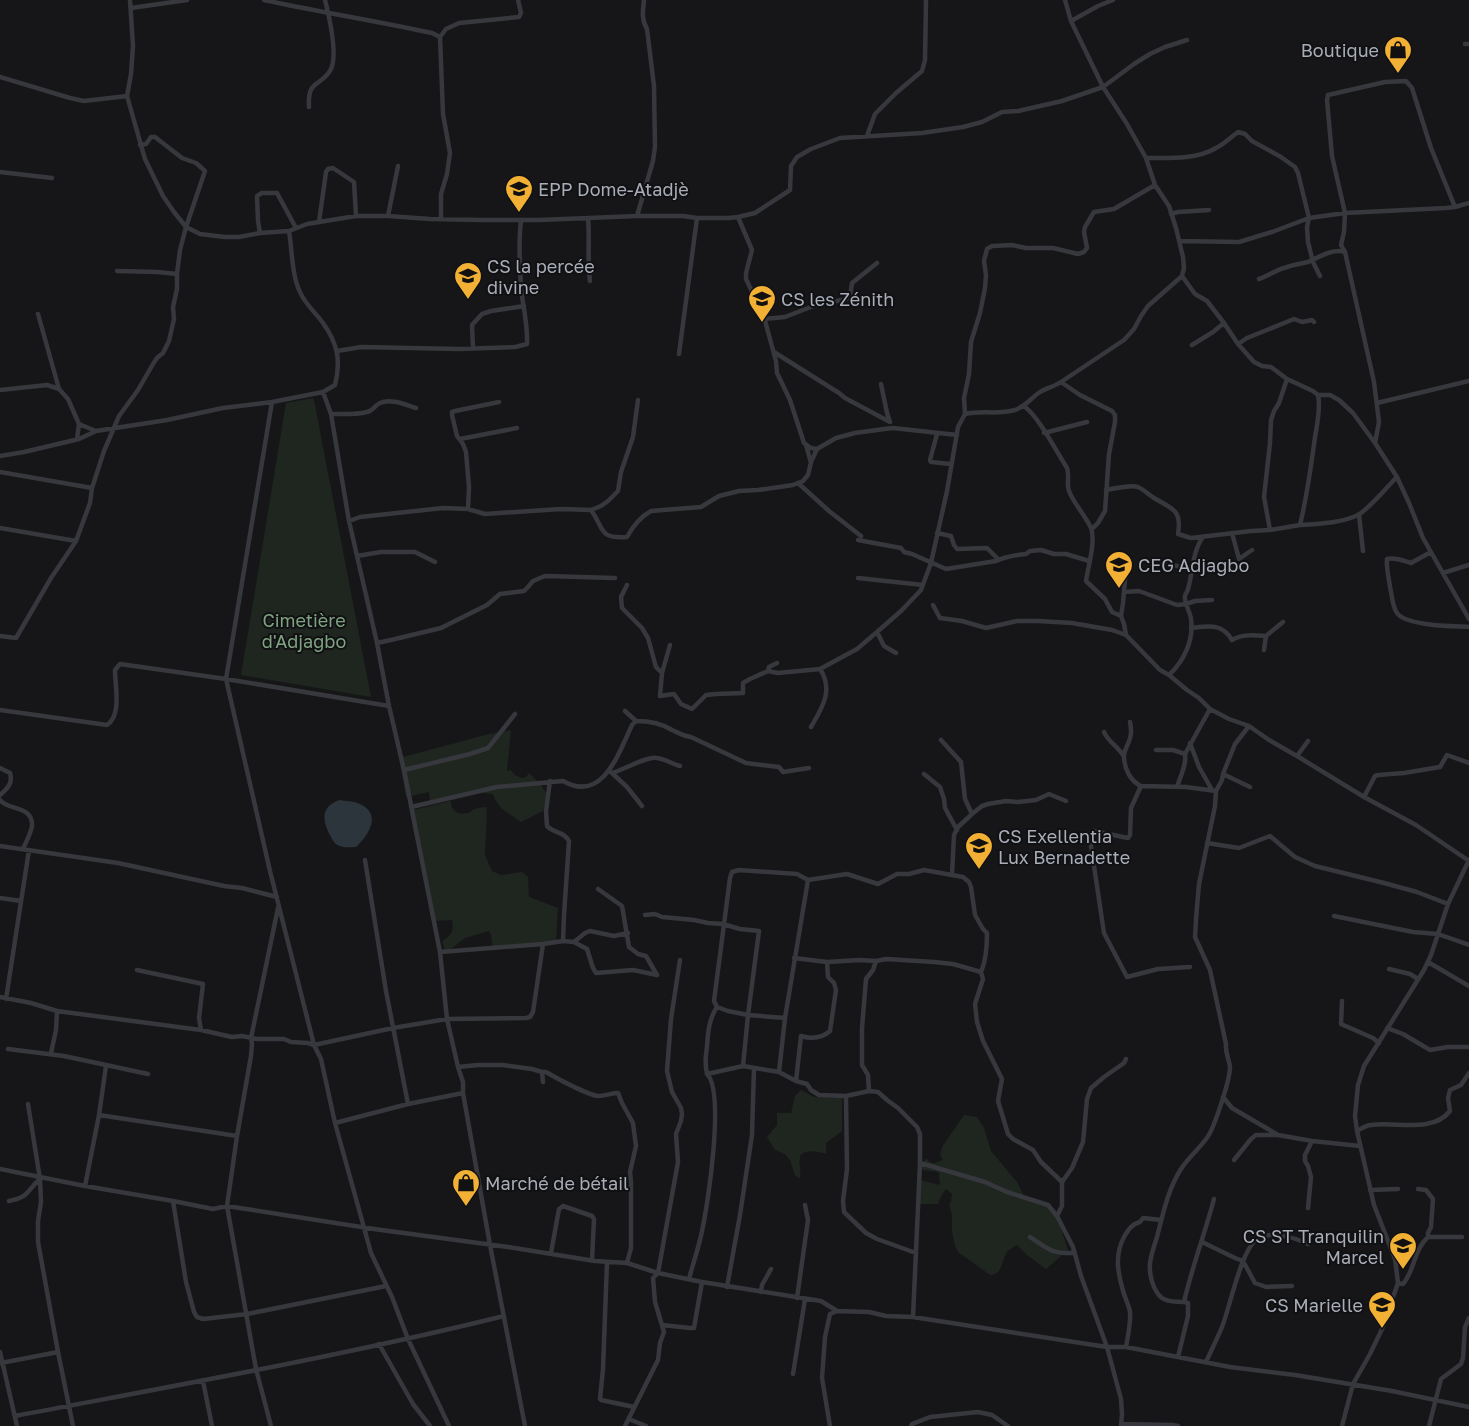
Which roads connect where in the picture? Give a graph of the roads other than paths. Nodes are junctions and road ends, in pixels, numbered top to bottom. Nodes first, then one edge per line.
1 (130, 0) edge
2 (187, 0) edge
3 (264, 0) edge
4 (325, 0) edge
5 (518, 0) edge
6 (644, 0) edge
7 (926, 0) edge
8 (1065, 0) edge
9 (1113, 0) edge
10 (131, 8) junction
11 (328, 13) junction
12 (1071, 21) junction
13 (440, 37) junction
14 (1186, 40) dead end
15 (0, 77) edge
16 (1103, 87) junction
17 (127, 96) junction
18 (309, 107) dead end
19 (867, 136) junction
20 (140, 145) junction
21 (1146, 158) junction
22 (398, 166) dead end
23 (0, 172) edge
24 (52, 178) dead end
25 (1155, 185) junction
26 (1468, 203) edge
27 (1456, 207) junction
28 (1210, 210) dead end
29 (1469, 211) edge
30 (1345, 213) junction
31 (1171, 214) junction
32 (356, 216) junction
33 (388, 216) junction
34 (637, 216) junction
35 (738, 217) junction
36 (440, 218) junction
37 (588, 218) junction
38 (697, 218) junction
39 (1309, 218) junction
40 (521, 221) junction
41 (319, 222) junction
42 (186, 227) junction
43 (296, 228) junction
44 (289, 232) junction
45 (260, 233) junction
46 (1179, 241) junction
47 (1345, 252) junction
48 (1313, 260) junction
49 (876, 262) dead end
50 (117, 271) dead end
51 (176, 274) junction
52 (1182, 276) junction
53 (1320, 276) dead end
54 (1259, 279) dead end
55 (590, 281) dead end
56 (524, 306) junction
57 (38, 314) dead end
58 (764, 319) junction
59 (1314, 322) dead end
60 (1224, 323) junction
61 (1238, 344) junction
62 (1192, 345) dead end
63 (474, 348) junction
64 (337, 351) junction
65 (774, 352) junction
66 (679, 354) dead end
67 (1287, 379) junction
68 (1469, 381) edge
69 (1061, 382) junction
70 (881, 384) dead end
71 (59, 389) junction
72 (0, 390) edge
73 (323, 392) junction
74 (1318, 395) junction
75 (638, 400) dead end
76 (272, 402) junction
77 (499, 402) dead end
78 (1377, 403) junction
79 (1024, 406) junction
80 (416, 408) dead end
81 (331, 414) junction
82 (965, 414) junction
83 (890, 422) junction
84 (1087, 422) dead end
85 (79, 424) junction
86 (517, 428) dead end
87 (893, 428) junction
88 (114, 429) junction
89 (96, 431) junction
90 (1044, 433) junction
91 (937, 434) junction
92 (957, 435) junction
93 (76, 439) junction
94 (460, 439) junction
95 (1375, 443) junction
96 (806, 446) junction
97 (817, 449) junction
98 (0, 456) edge
99 (811, 463) junction
100 (951, 464) junction
101 (0, 472) edge
102 (1396, 477) junction
103 (798, 483) junction
104 (92, 488) junction
105 (1106, 490) junction
106 (468, 509) junction
107 (591, 510) junction
108 (1359, 515) junction
109 (349, 521) junction
110 (1300, 525) junction
111 (0, 528) edge
112 (1092, 530) junction
113 (1270, 530) junction
114 (937, 532) junction
115 (1232, 533) junction
116 (1203, 537) junction
117 (76, 541) junction
118 (1252, 550) dead end
119 (1363, 551) dead end
120 (1431, 552) junction
121 (357, 556) junction
122 (999, 560) junction
123 (435, 562) dead end
124 (1089, 562) junction
125 (1149, 562) dead end
126 (931, 564) junction
127 (1469, 565) edge
128 (1126, 568) dead end
129 (1192, 568) junction
130 (1444, 573) junction
131 (615, 578) dead end
132 (858, 578) dead end
133 (627, 585) dead end
134 (923, 585) junction
135 (1124, 592) junction
136 (1212, 600) dead end
137 (1186, 604) junction
138 (933, 605) dead end
139 (1120, 616) junction
140 (1469, 618) edge
141 (1283, 622) dead end
142 (1469, 627) edge
143 (1191, 628) junction
144 (877, 632) junction
145 (1126, 635) junction
146 (0, 636) edge
147 (1266, 636) junction
148 (377, 643) junction
149 (670, 646) dead end
150 (1264, 650) dead end
151 (896, 653) dead end
152 (777, 663) dead end
153 (820, 669) junction
154 (768, 672) junction
155 (662, 673) junction
156 (1169, 675) junction
157 (226, 678) junction
158 (389, 706) junction
159 (1210, 708) junction
160 (0, 710) edge
161 (625, 711) dead end
162 (516, 714) dead end
163 (636, 721) junction
164 (1130, 722) dead end
165 (1249, 726) junction
166 (811, 727) dead end
167 (1104, 732) dead end
168 (941, 740) dead end
169 (1308, 742) dead end
170 (1190, 743) junction
171 (1156, 750) dead end
172 (1185, 754) junction
173 (1298, 756) junction
174 (1124, 757) junction
175 (1469, 764) edge
176 (680, 766) dead end
177 (0, 768) edge
178 (809, 768) dead end
179 (404, 770) junction
180 (610, 772) junction
181 (924, 774) dead end
182 (1223, 774) junction
183 (550, 781) junction
184 (1141, 786) junction
185 (1177, 787) junction
186 (1250, 787) dead end
187 (1214, 790) junction
188 (0, 795) edge
189 (1364, 797) junction
190 (0, 800) edge
191 (1066, 801) dead end
192 (642, 806) dead end
193 (411, 807) junction
194 (972, 814) junction
195 (957, 830) junction
196 (1207, 843) junction
197 (0, 846) edge
198 (23, 849) junction
199 (29, 850) junction
200 (365, 860) dead end
201 (1469, 861) edge
202 (952, 875) junction
203 (808, 880) junction
204 (598, 889) dead end
205 (277, 897) junction
206 (0, 898) edge
207 (21, 901) junction
208 (1448, 904) junction
209 (278, 905) junction
210 (645, 915) dead end
211 (1334, 916) dead end
212 (723, 924) junction
213 (628, 933) junction
214 (1438, 934) junction
215 (563, 941) junction
216 (574, 942) junction
217 (543, 944) junction
218 (1469, 945) edge
219 (440, 952) junction
220 (794, 958) junction
221 (680, 960) dead end
222 (876, 961) junction
223 (827, 962) junction
224 (1428, 962) junction
225 (1190, 966) dead end
226 (1389, 969) dead end
227 (137, 970) dead end
228 (981, 972) junction
229 (1418, 979) junction
230 (1469, 986) edge
231 (0, 997) edge
232 (6, 999) junction
233 (1342, 1001) dead end
234 (717, 1007) junction
235 (57, 1011) junction
236 (748, 1015) junction
237 (785, 1018) junction
238 (447, 1019) junction
239 (393, 1028) junction
240 (1387, 1028) junction
241 (201, 1030) junction
242 (251, 1038) junction
243 (1379, 1043) junction
244 (314, 1045) junction
245 (1469, 1047) edge
246 (8, 1049) dead end
247 (51, 1054) junction
248 (1126, 1059) dead end
249 (106, 1066) junction
250 (744, 1066) junction
251 (458, 1067) junction
252 (754, 1068) junction
253 (542, 1072) junction
254 (780, 1072) junction
255 (1469, 1073) edge
256 (148, 1074) dead end
257 (707, 1074) junction
258 (796, 1081) junction
259 (543, 1082) dead end
260 (869, 1090) junction
261 (463, 1093) junction
262 (846, 1096) junction
263 (1223, 1097) junction
264 (28, 1104) dead end
265 (408, 1104) junction
266 (99, 1115) junction
267 (335, 1123) junction
268 (1357, 1131) junction
269 (1278, 1135) junction
270 (237, 1136) junction
271 (1312, 1141) junction
272 (1360, 1146) junction
273 (1234, 1160) dead end
274 (920, 1163) junction
275 (0, 1169) edge
276 (40, 1178) junction
277 (1062, 1182) junction
278 (84, 1186) junction
279 (1398, 1189) dead end
280 (1418, 1189) dead end
281 (1370, 1190) junction
282 (1214, 1199) dead end
283 (9, 1201) dead end
284 (173, 1201) junction
285 (227, 1206) junction
286 (805, 1206) dead end
287 (1308, 1208) dead end
288 (1058, 1216) junction
289 (1161, 1220) junction
290 (365, 1228) junction
291 (1030, 1237) dead end
292 (1428, 1237) junction
293 (1462, 1237) dead end
294 (1202, 1242) junction
295 (1308, 1244) dead end
296 (490, 1245) junction
297 (551, 1253) junction
298 (916, 1253) junction
299 (1074, 1253) junction
300 (592, 1260) junction
301 (1243, 1261) junction
302 (606, 1262) junction
303 (627, 1263) junction
304 (772, 1269) dead end
305 (658, 1273) junction
306 (689, 1279) junction
307 (702, 1282) junction
308 (1398, 1283) junction
309 (386, 1286) junction
310 (727, 1286) junction
311 (1292, 1286) dead end
312 (761, 1292) junction
313 (797, 1298) junction
314 (805, 1298) junction
315 (1184, 1302) junction
316 (837, 1310) junction
317 (247, 1314) junction
318 (504, 1316) junction
319 (913, 1317) junction
320 (1469, 1318) edge
321 (662, 1325) junction
322 (408, 1339) junction
323 (380, 1344) junction
324 (1107, 1347) junction
325 (1126, 1347) junction
326 (0, 1352) edge
327 (58, 1352) junction
328 (1178, 1357) junction
329 (1206, 1362) junction
330 (1, 1363) edge
331 (256, 1369) junction
332 (793, 1374) dead end
333 (202, 1381) junction
334 (1353, 1384) junction
335 (1436, 1401) junction
336 (69, 1404) junction
337 (634, 1407) junction
338 (1469, 1407) edge
339 (15, 1416) junction
340 (629, 1419) junction
341 (1121, 1425) edge
342 (17, 1426) edge
343 (73, 1426) edge
344 (212, 1426) edge
345 (271, 1426) edge
346 (430, 1426) edge
347 (449, 1426) edge
348 (525, 1426) edge
349 (625, 1426) edge
350 (646, 1426) edge
351 (830, 1426) edge
352 (911, 1426) edge
353 (1008, 1426) edge
354 (1178, 1426) edge
355 (1342, 1426) edge
356 (1429, 1426) edge

1 - 10 street
2 - 10 street
3 - 11 street
4 - 11 street
5 - 13 street
6 - 34 street
7 - 19 street
8 - 12 street
9 - 12 street
10 - 17 street
11 - 13 street
11 - 18 street
12 - 16 street
13 - 36 street
14 - 16 street
15 - 17 street
16 - 19 street
16 - 21 street
17 - 20 street
19 - 35 street
20 - 42 street
20 - 42 street
21 - 25 street
21 - 39 street
22 - 33 street
23 - 24 street
25 - 31 street
25 - 82 street
26 - 27 street
26 - 29 street
27 - 30 street
27 - 30 street
28 - 31 street
30 - 39 street
30 - 47 street
31 - 46 street
32 - 33 street
32 - 41 street
32 - 41 street
33 - 36 street
34 - 37 street
34 - 38 street
35 - 38 street
35 - 58 street
36 - 40 street
37 - 40 street
37 - 55 street
38 - 66 street
39 - 46 street
39 - 48 street
40 - 56 street
41 - 43 street
42 - 45 street
42 - 51 street
43 - 44 street
43 - 45 street
44 - 45 street
44 - 64 street
46 - 52 street
47 - 48 street
47 - 78 street
48 - 53 street
48 - 54 street
49 - 58 street
50 - 51 street
51 - 88 street
52 - 60 street
52 - 69 street
56 - 63 street
56 - 63 street
57 - 71 street
58 - 65 street
59 - 61 street
60 - 61 street
60 - 62 street
61 - 67 street
63 - 64 street
64 - 73 street
65 - 83 street
65 - 96 street
67 - 74 street
67 - 113 street
68 - 78 street
69 - 79 street
69 - 105 street
70 - 83 street
71 - 72 street
71 - 85 street
73 - 76 street
73 - 81 street
74 - 95 street
74 - 110 street
75 - 107 street
76 - 88 street
76 - 157 street
77 - 94 street
78 - 95 street
79 - 82 street
79 - 90 street
80 - 81 street
81 - 109 street
82 - 92 street
83 - 87 street
84 - 90 street
85 - 89 street
85 - 93 street
86 - 94 street
87 - 91 street
87 - 97 street
88 - 89 street
88 - 104 street
89 - 93 street
90 - 112 street
91 - 92 street
91 - 100 street
92 - 100 street
93 - 98 street
94 - 106 street
95 - 102 street
96 - 97 street
96 - 99 street
97 - 99 street
99 - 103 street
100 - 114 street
101 - 104 street
102 - 108 street
102 - 120 street
103 - 107 street
103 - 126 street
104 - 117 street
105 - 112 street
105 - 116 street
106 - 107 street
106 - 109 street
108 - 110 street
108 - 119 street
109 - 121 street
110 - 113 street
111 - 117 street
112 - 124 street
113 - 115 street
114 - 122 street
114 - 126 street
115 - 116 street
115 - 118 street
116 - 129 street
117 - 146 street
120 - 130 street
120 - 142 street
121 - 123 street
121 - 148 street
122 - 124 street
122 - 126 street
124 - 139 street
125 - 129 street
126 - 134 street
127 - 130 street
128 - 135 street
129 - 137 street
130 - 140 street
131 - 148 street
132 - 134 street
133 - 155 street
134 - 144 street
135 - 137 street
135 - 139 street
136 - 137 street
137 - 143 street
138 - 145 street
139 - 145 street
141 - 147 street
143 - 147 street
143 - 156 street
144 - 151 street
144 - 153 street
145 - 156 street
147 - 150 street
148 - 158 street
149 - 155 street
152 - 154 street
153 - 154 street
153 - 166 street
154 - 155 street
156 - 159 street
157 - 158 street
157 - 160 street
157 - 205 street
158 - 179 street
159 - 165 street
159 - 170 street
161 - 163 street
162 - 179 street
163 - 178 street
163 - 180 street
164 - 174 street
165 - 173 street
165 - 182 street
167 - 174 street
168 - 194 street
169 - 173 street
170 - 172 street
170 - 187 street
171 - 172 street
172 - 185 street
173 - 189 street
174 - 184 street
175 - 189 street
176 - 180 street
177 - 188 street
179 - 193 street
180 - 183 street
180 - 192 street
181 - 195 street
182 - 186 street
182 - 187 street
183 - 193 street
183 - 215 street
184 - 185 street
184 - 225 street
185 - 187 street
187 - 196 street
189 - 201 street
190 - 198 street
191 - 194 street
193 - 219 street
194 - 195 street
195 - 202 street
196 - 208 street
196 - 263 street
197 - 198 street
198 - 199 street
199 - 205 street
199 - 207 street
200 - 239 street
201 - 208 street
202 - 203 street
202 - 228 street
203 - 212 street
203 - 220 street
204 - 213 street
205 - 209 street
206 - 207 street
207 - 232 street
208 - 214 street
209 - 242 street
209 - 244 street
210 - 212 street
211 - 214 street
212 - 234 street
212 - 236 street
213 - 216 street
213 - 216 street
214 - 218 street
214 - 224 street
215 - 216 street
215 - 217 street
217 - 219 street
217 - 238 street
219 - 238 street
220 - 223 street
220 - 237 street
221 - 305 street
222 - 223 street
222 - 228 street
222 - 260 street
223 - 258 street
224 - 229 street
224 - 230 street
226 - 229 street
227 - 241 street
228 - 277 street
229 - 240 street
231 - 232 street
232 - 235 street
233 - 243 street
234 - 236 street
234 - 257 street
235 - 241 street
235 - 247 street
236 - 237 street
236 - 250 street
237 - 254 street
238 - 239 street
238 - 251 street
239 - 244 street
239 - 265 street
240 - 243 street
240 - 245 street
241 - 242 street
242 - 244 street
242 - 270 street
243 - 268 street
244 - 267 street
246 - 247 street
247 - 249 street
248 - 277 street
249 - 256 street
249 - 266 street
250 - 252 street
250 - 257 street
251 - 253 street
251 - 261 street
252 - 254 street
252 - 310 street
253 - 259 street
253 - 303 street
254 - 258 street
255 - 268 street
257 - 306 street
258 - 262 street
260 - 262 street
260 - 274 street
261 - 265 street
261 - 296 street
262 - 298 street
263 - 269 street
263 - 289 street
264 - 276 street
265 - 267 street
266 - 270 street
266 - 278 street
267 - 290 street
268 - 272 street
269 - 271 street
269 - 273 street
270 - 285 street
271 - 272 street
271 - 287 street
272 - 281 street
274 - 288 street
274 - 298 street
275 - 276 street
276 - 278 street
276 - 283 street
276 - 327 street
277 - 288 street
278 - 284 street
279 - 281 street
280 - 292 street
281 - 308 street
282 - 294 street
284 - 285 street
284 - 317 street
285 - 290 street
285 - 317 street
286 - 313 street
288 - 299 street
289 - 315 street
289 - 325 street
290 - 296 street
290 - 309 street
291 - 299 street
292 - 293 street
292 - 308 street
294 - 301 street
294 - 315 street
295 - 301 street
296 - 297 street
296 - 318 street
297 - 300 street
297 - 300 street
298 - 319 street
299 - 324 street
300 - 302 street
301 - 311 street
301 - 329 street
302 - 303 street
302 - 337 street
303 - 305 street
304 - 312 street
305 - 306 street
305 - 321 street
306 - 307 street
307 - 310 street
307 - 321 street
308 - 334 street
309 - 317 street
309 - 322 street
310 - 312 street
312 - 313 street
313 - 314 street
314 - 316 street
314 - 332 street
315 - 328 street
316 - 319 street
316 - 351 street
317 - 331 street
318 - 322 street
318 - 348 street
319 - 324 street
320 - 335 street
321 - 337 street
322 - 323 street
322 - 347 street
323 - 331 street
323 - 346 street
324 - 325 street
324 - 341 street
325 - 328 street
326 - 330 street
327 - 330 street
327 - 336 street
328 - 329 street
329 - 334 street
330 - 339 street
331 - 333 street
331 - 345 street
333 - 336 street
333 - 344 street
334 - 335 street
334 - 355 street
335 - 338 street
335 - 356 street
336 - 339 street
336 - 343 street
337 - 340 street
339 - 342 street
340 - 349 street
340 - 350 street
341 - 354 street
352 - 353 street

